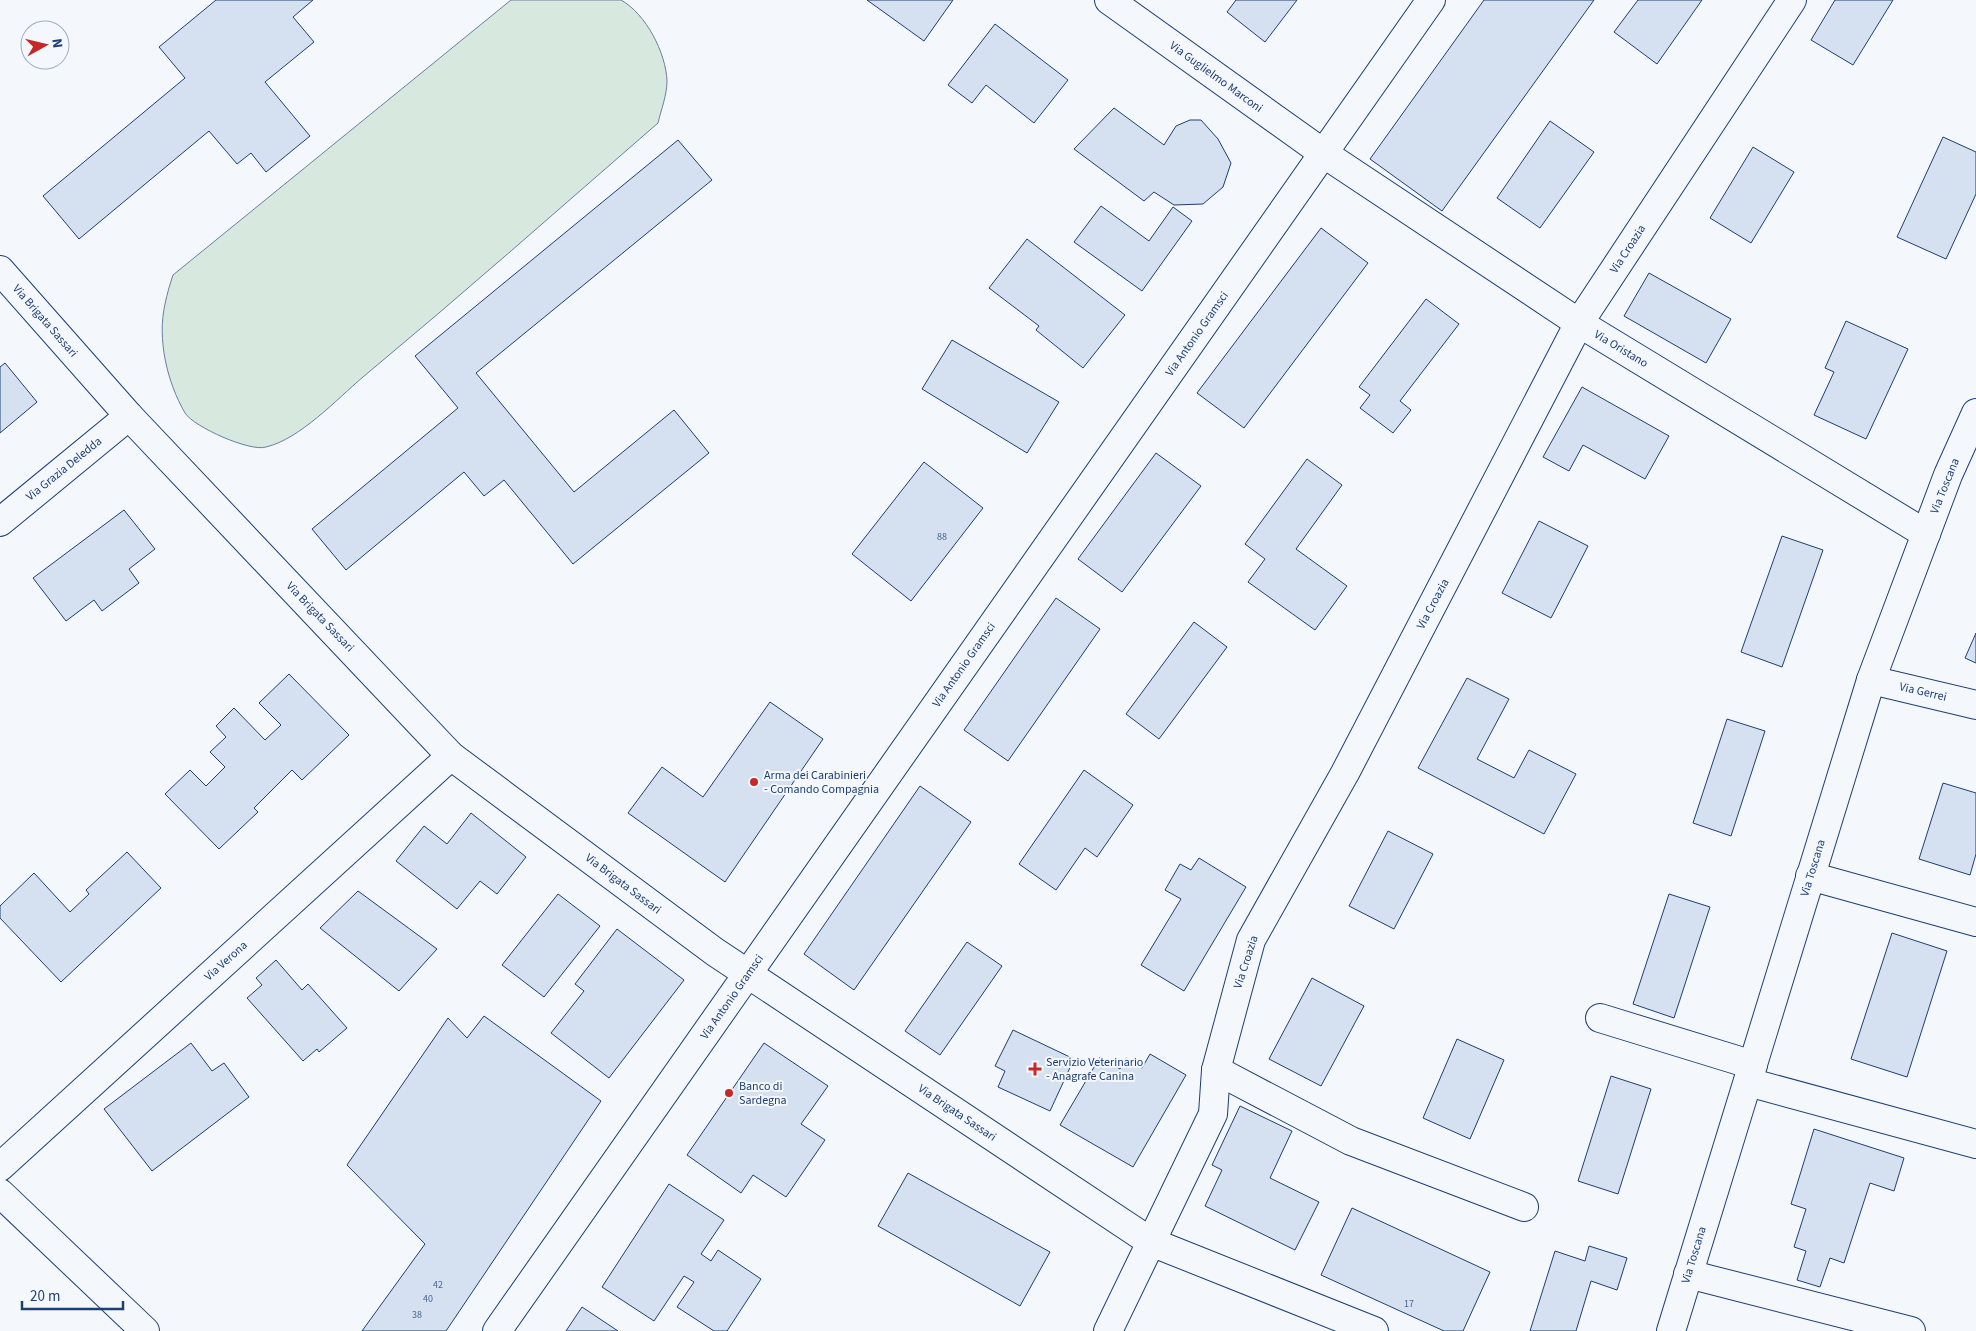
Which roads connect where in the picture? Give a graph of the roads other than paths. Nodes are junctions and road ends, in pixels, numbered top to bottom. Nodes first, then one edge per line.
1 (1109, 0) edge
2 (1431, 0) edge
3 (1792, 0) edge
4 (1324, 153) junction
5 (0, 270) edge
6 (1579, 323) junction
7 (1976, 413) edge
8 (129, 416) junction
9 (1969, 447) edge
10 (0, 522) edge
11 (1926, 534) junction
12 (1871, 680) junction
13 (1976, 705) edge
14 (452, 756) junction
15 (1810, 876) junction
16 (1976, 922) edge
17 (748, 974) junction
18 (1600, 1018) dead end
19 (1216, 1070) junction
20 (1750, 1073) junction
21 (1976, 1144) edge
22 (0, 1167) edge
23 (0, 1193) edge
24 (1524, 1207) dead end
25 (1151, 1242) junction
26 (1688, 1274) junction
27 (145, 1331) edge
28 (497, 1331) edge
29 (1108, 1331) edge
30 (1374, 1331) edge
31 (1671, 1331) edge
32 (1911, 1331) edge

1 - 4 street, Via Guglielmo Marconi
2 - 4 street, Via Antonio Gramsci
3 - 6 street, Via Croazia
4 - 6 street, Via Oristano
4 - 17 street, Via Antonio Gramsci
5 - 8 street, Via Brigata Sassari
6 - 11 street, Via Oristano
6 - 19 street, Via Croazia
7 - 9 street, Via Toscana
8 - 10 street, Via Grazia Deledda
8 - 14 street, Via Brigata Sassari
9 - 11 street, Via Toscana
11 - 12 street, Via Toscana
12 - 13 street, Via Gerrei
12 - 15 street, Via Toscana
14 - 17 street, Via Brigata Sassari
14 - 22 street, Via Verona
15 - 16 street
15 - 20 street, Via Toscana
17 - 25 street, Via Brigata Sassari
17 - 28 street, Via Antonio Gramsci
18 - 20 street
19 - 24 street
19 - 25 street, Via Croazia
20 - 21 street
20 - 26 street, Via Toscana
23 - 27 street
25 - 29 street, Via Croazia
25 - 30 street, Via Brigata Sassari
26 - 31 street, Via Toscana
26 - 32 street

